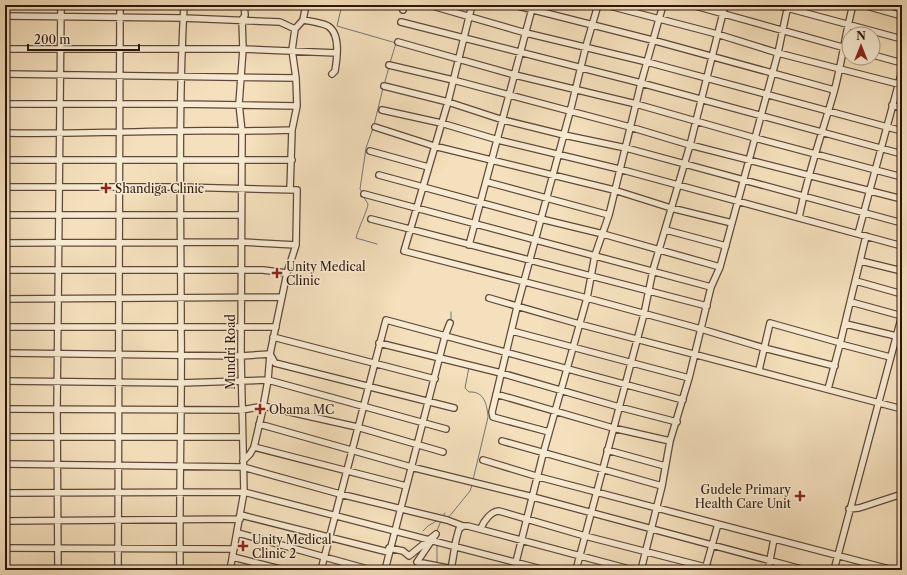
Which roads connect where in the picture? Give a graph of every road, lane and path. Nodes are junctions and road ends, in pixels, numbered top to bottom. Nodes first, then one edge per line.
1 (61, 5) edge
2 (120, 5) edge
3 (184, 5) edge
4 (244, 5) edge
5 (306, 5) edge
6 (429, 5) edge
7 (472, 5) edge
8 (514, 5) edge
9 (598, 5) edge
10 (606, 5) edge
11 (663, 5) edge
12 (692, 5) edge
13 (725, 5) edge
14 (776, 5) edge
15 (853, 5) edge
16 (863, 5) edge
17 (788, 7) edge
18 (532, 8) edge
19 (722, 14) junction
20 (5, 16) edge
21 (468, 16) junction
22 (902, 16) edge
23 (60, 17) junction
24 (120, 17) junction
25 (183, 18) junction
26 (658, 19) junction
27 (242, 20) junction
28 (303, 20) junction
29 (401, 22) dead end
30 (848, 24) junction
31 (592, 25) junction
32 (295, 29) junction
33 (782, 29) junction
34 (526, 33) junction
35 (717, 34) junction
36 (463, 37) junction
37 (902, 39) edge
38 (652, 40) junction
39 (398, 42) dead end
40 (586, 46) junction
41 (841, 47) edge
42 (119, 48) junction
43 (5, 49) edge
44 (59, 49) junction
45 (182, 49) junction
46 (243, 49) junction
47 (292, 50) junction
48 (336, 53) junction
49 (778, 53) junction
50 (521, 54) junction
51 (711, 56) junction
52 (881, 57) edge
53 (458, 59) junction
54 (647, 62) junction
55 (841, 63) edge
56 (902, 63) edge
57 (389, 65) dead end
58 (581, 68) junction
59 (839, 69) junction
60 (902, 71) edge
61 (5, 74) edge
62 (59, 74) junction
63 (332, 74) dead end
64 (772, 74) junction
65 (515, 75) junction
66 (119, 76) junction
67 (180, 76) junction
68 (241, 78) junction
69 (296, 78) junction
70 (705, 78) junction
71 (453, 80) junction
72 (641, 83) junction
73 (900, 84) edge
74 (384, 86) dead end
75 (576, 90) junction
76 (834, 90) junction
77 (509, 95) junction
78 (766, 95) junction
79 (701, 100) junction
80 (448, 102) junction
81 (59, 103) junction
82 (5, 104) edge
83 (119, 104) junction
84 (181, 104) junction
85 (240, 104) junction
86 (636, 104) junction
87 (892, 105) junction
88 (297, 106) junction
89 (902, 108) edge
90 (382, 110) dead end
91 (570, 112) junction
92 (828, 112) junction
93 (760, 116) junction
94 (503, 120) junction
95 (695, 122) junction
96 (441, 124) junction
97 (630, 126) junction
98 (375, 127) dead end
99 (886, 127) junction
100 (292, 130) junction
101 (180, 131) junction
102 (902, 131) edge
103 (242, 132) junction
104 (822, 133) junction
105 (5, 134) edge
106 (59, 134) junction
107 (119, 134) junction
108 (564, 135) junction
109 (755, 138) junction
110 (498, 140) junction
111 (690, 145) junction
112 (434, 146) junction
113 (626, 148) junction
114 (880, 148) junction
115 (370, 151) dead end
116 (558, 154) junction
117 (816, 154) junction
118 (902, 154) edge
119 (180, 159) junction
120 (5, 160) edge
121 (59, 160) junction
122 (242, 160) junction
123 (292, 160) junction
124 (493, 160) junction
125 (119, 161) junction
126 (749, 161) junction
127 (684, 164) junction
128 (428, 167) junction
129 (619, 169) junction
130 (875, 170) junction
131 (808, 175) junction
132 (379, 176) dead end
133 (553, 177) junction
134 (902, 177) edge
135 (744, 181) junction
136 (487, 182) junction
137 (678, 185) junction
138 (59, 187) junction
139 (120, 187) junction
140 (179, 187) junction
141 (423, 187) junction
142 (5, 188) edge
143 (241, 189) junction
144 (290, 190) junction
145 (614, 190) junction
146 (869, 192) junction
147 (364, 194) dead end
148 (803, 196) junction
149 (547, 199) junction
150 (902, 199) edge
151 (738, 202) junction
152 (481, 203) junction
153 (671, 208) junction
154 (416, 209) junction
155 (863, 212) junction
156 (120, 214) junction
157 (5, 215) edge
158 (59, 215) junction
159 (180, 215) junction
160 (241, 215) junction
161 (608, 215) junction
162 (799, 218) junction
163 (371, 219) dead end
164 (541, 219) junction
165 (732, 223) junction
166 (902, 223) edge
167 (475, 224) junction
168 (411, 230) junction
169 (666, 230) junction
170 (603, 234) junction
171 (858, 234) junction
172 (866, 236) junction
173 (534, 239) junction
174 (119, 242) junction
175 (241, 242) junction
176 (5, 243) edge
177 (58, 243) junction
178 (180, 243) junction
179 (296, 245) junction
180 (469, 245) junction
181 (726, 246) junction
182 (902, 246) edge
183 (660, 251) junction
184 (595, 255) junction
185 (529, 261) junction
186 (861, 261) junction
187 (720, 267) junction
188 (5, 270) edge
189 (119, 270) junction
190 (181, 270) junction
191 (654, 270) junction
192 (58, 271) junction
193 (241, 271) junction
194 (902, 271) edge
195 (288, 273) junction
196 (592, 276) junction
197 (856, 281) junction
198 (524, 282) junction
199 (712, 287) junction
200 (649, 292) junction
201 (902, 294) edge
202 (282, 296) junction
203 (180, 298) junction
204 (241, 298) junction
205 (489, 298) dead end
206 (587, 298) junction
207 (5, 299) edge
208 (58, 299) junction
209 (119, 299) junction
210 (851, 302) junction
211 (707, 306) junction
212 (517, 307) junction
213 (644, 314) junction
214 (902, 315) edge
215 (450, 323) dead end
216 (579, 324) junction
217 (846, 324) junction
218 (58, 326) junction
219 (5, 327) edge
220 (120, 327) junction
221 (241, 327) junction
222 (181, 328) junction
223 (276, 328) junction
224 (701, 329) junction
225 (512, 331) junction
226 (445, 336) junction
227 (896, 336) junction
228 (274, 337) junction
229 (637, 338) junction
230 (379, 343) junction
231 (841, 343) junction
232 (573, 347) junction
233 (764, 348) junction
234 (506, 352) junction
235 (5, 353) edge
236 (695, 353) junction
237 (58, 354) junction
238 (120, 354) junction
239 (270, 354) junction
240 (181, 355) junction
241 (241, 356) junction
242 (890, 357) junction
243 (440, 359) junction
244 (374, 363) junction
245 (631, 363) junction
246 (835, 366) junction
247 (568, 368) junction
248 (759, 370) junction
249 (501, 373) junction
250 (689, 378) junction
251 (435, 379) junction
252 (268, 380) junction
253 (5, 381) edge
254 (58, 381) junction
255 (241, 381) junction
256 (119, 382) junction
257 (181, 383) junction
258 (624, 385) junction
259 (369, 386) junction
260 (828, 389) junction
261 (561, 390) junction
262 (496, 394) junction
263 (683, 400) junction
264 (429, 402) junction
265 (878, 403) junction
266 (264, 406) junction
267 (619, 407) junction
268 (363, 408) junction
269 (454, 408) dead end
270 (5, 409) edge
271 (57, 409) junction
272 (119, 409) junction
273 (902, 409) edge
274 (181, 410) junction
275 (242, 410) junction
276 (555, 410) junction
277 (677, 422) junction
278 (423, 423) junction
279 (259, 424) junction
280 (357, 427) junction
281 (613, 428) junction
282 (446, 429) dead end
283 (549, 432) junction
284 (5, 437) edge
285 (58, 437) junction
286 (119, 437) junction
287 (242, 437) junction
288 (181, 438) junction
289 (502, 441) dead end
290 (670, 441) junction
291 (418, 444) junction
292 (254, 447) junction
293 (351, 450) junction
294 (607, 450) junction
295 (443, 452) dead end
296 (543, 454) junction
297 (483, 460) dead end
298 (5, 464) edge
299 (57, 464) junction
300 (243, 464) junction
301 (119, 465) junction
302 (180, 465) junction
303 (665, 466) junction
304 (411, 467) junction
305 (602, 469) junction
306 (346, 471) junction
307 (538, 477) junction
308 (406, 486) junction
309 (662, 486) junction
310 (596, 491) junction
311 (244, 492) junction
312 (5, 493) edge
313 (58, 493) junction
314 (118, 493) junction
315 (180, 493) junction
316 (340, 494) junction
317 (902, 494) edge
318 (533, 497) junction
319 (400, 507) junction
320 (656, 507) junction
321 (849, 509) junction
322 (590, 513) junction
323 (335, 514) junction
324 (241, 517) junction
325 (526, 519) junction
326 (179, 520) junction
327 (5, 521) edge
328 (58, 521) junction
329 (119, 521) junction
330 (718, 524) junction
331 (463, 526) junction
332 (481, 528) junction
333 (650, 529) junction
334 (394, 531) junction
335 (238, 533) junction
336 (329, 536) junction
337 (585, 536) junction
338 (774, 539) junction
339 (521, 540) junction
340 (454, 546) junction
341 (711, 546) junction
342 (5, 548) edge
343 (58, 548) junction
344 (117, 548) junction
345 (180, 549) junction
346 (234, 550) junction
347 (389, 550) junction
348 (645, 552) junction
349 (837, 555) junction
350 (233, 556) junction
351 (580, 556) junction
352 (324, 557) junction
353 (770, 561) junction
354 (516, 562) junction
355 (451, 569) edge
356 (705, 569) edge
357 (58, 570) edge
358 (118, 570) edge
359 (180, 570) edge
360 (230, 570) edge
361 (284, 570) edge
362 (321, 570) edge
363 (371, 570) edge
364 (385, 570) edge
365 (458, 570) edge
366 (514, 570) edge
367 (545, 570) edge
368 (576, 570) edge
369 (633, 570) edge
370 (641, 570) edge
371 (717, 570) edge
372 (768, 570) edge
373 (805, 570) edge
374 (834, 570) edge
375 (893, 570) edge

1 - 23 street
2 - 24 street
3 - 25 street
4 - 27 street, Mundri Road
5 - 28 street
6 - 21 street
7 - 21 street
8 - 18 street
9 - 31 street
10 - 26 street
11 - 26 street
12 - 19 street
13 - 19 street
14 - 17 street
15 - 30 street
16 - 22 street
17 - 30 street
17 - 33 street
18 - 31 street
18 - 34 street
19 - 33 street
19 - 35 street
20 - 23 street
21 - 34 street
21 - 36 street
23 - 24 street
23 - 44 street
24 - 25 street
24 - 42 street
25 - 27 street
25 - 45 street
26 - 35 street
26 - 38 street
27 - 32 street
27 - 46 street, Mundri Road
28 - 32 street
28 - 48 street
29 - 36 street
30 - 37 street
31 - 38 street
31 - 40 street
32 - 47 street
33 - 41 street
33 - 49 street
34 - 40 street
34 - 50 street
35 - 49 street
35 - 51 street
36 - 50 street
36 - 53 street
38 - 51 street
38 - 54 street
39 - 53 street
40 - 54 street
40 - 58 street
42 - 44 street
42 - 45 street
42 - 66 street
43 - 44 street
44 - 62 street
45 - 46 street
45 - 67 street
46 - 47 street
46 - 68 street, Mundri Road
47 - 48 street
47 - 69 street
48 - 63 street
49 - 59 street
49 - 64 street
50 - 58 street
50 - 65 street
51 - 64 street
51 - 70 street
52 - 56 street
53 - 65 street
53 - 71 street
54 - 70 street
54 - 72 street
55 - 59 street
57 - 71 street
58 - 72 street
58 - 75 street
59 - 73 street
59 - 76 street
60 - 73 street
61 - 62 street
62 - 66 street
62 - 81 street
64 - 76 street
64 - 78 street
65 - 75 street
65 - 77 street
66 - 67 street
66 - 83 street
67 - 68 street
67 - 84 street
68 - 69 street
68 - 85 street, Mundri Road
69 - 88 street
70 - 78 street
70 - 79 street
71 - 77 street
71 - 80 street
72 - 79 street
72 - 86 street
73 - 87 street
74 - 80 street
75 - 86 street
75 - 91 street
76 - 92 street
77 - 91 street
77 - 94 street
78 - 92 street
78 - 93 street
79 - 93 street
79 - 95 street
80 - 94 street
80 - 96 street
81 - 82 street
81 - 83 street
81 - 106 street
83 - 84 street
83 - 107 street
84 - 85 street
84 - 101 street
85 - 88 street
85 - 103 street, Mundri Road
86 - 95 street
86 - 97 street
87 - 89 street
87 - 99 street
88 - 100 street
90 - 96 street
91 - 97 street
91 - 108 street
92 - 99 street
92 - 104 street
93 - 104 street
93 - 109 street
94 - 108 street
94 - 110 street
95 - 109 street
95 - 111 street
96 - 110 street
96 - 112 street
97 - 111 street
97 - 113 street
98 - 112 street
99 - 102 street
99 - 114 street
100 - 103 street
100 - 123 street
101 - 103 street
101 - 107 street
101 - 119 street
103 - 122 street, Mundri Road
104 - 114 street
104 - 117 street
105 - 106 street
106 - 107 street
106 - 121 street
107 - 125 street
108 - 113 street
108 - 116 street
109 - 117 street
109 - 126 street
110 - 116 street
110 - 124 street
111 - 126 street
111 - 127 street
112 - 124 street
112 - 128 street
113 - 127 street
113 - 129 street
114 - 118 street
114 - 130 street
115 - 128 street
116 - 129 street
116 - 133 street
117 - 130 street
117 - 131 street
119 - 122 street
119 - 125 street
119 - 140 street
120 - 121 street
121 - 125 street
121 - 138 street
122 - 123 street
122 - 143 street, Mundri Road
123 - 144 street
124 - 133 street
124 - 136 street
125 - 139 street
126 - 131 street
126 - 135 street
127 - 135 street
127 - 137 street
128 - 141 street
129 - 137 street
129 - 145 street
130 - 134 street
130 - 146 street
131 - 146 street
131 - 148 street
132 - 141 street
133 - 145 street
133 - 149 street
135 - 148 street
135 - 151 street
136 - 149 street
136 - 152 street
137 - 151 street
137 - 153 street
138 - 139 street
138 - 142 street
138 - 158 street
139 - 140 street
139 - 156 street
140 - 143 street
140 - 159 street
141 - 152 street
141 - 154 street
143 - 144 street
143 - 160 street, Mundri Road
144 - 179 street
145 - 153 street
145 - 161 street
146 - 150 street
146 - 155 street
147 - 154 street
148 - 155 street
148 - 162 street
149 - 161 street
149 - 164 street
151 - 162 street
151 - 165 street
152 - 164 street
152 - 167 street
153 - 165 street
153 - 169 street
154 - 167 street
154 - 168 street
155 - 166 street
155 - 171 street
156 - 158 street
156 - 159 street
156 - 174 street
157 - 158 street
158 - 177 street
159 - 160 street
159 - 178 street
160 - 175 street, Mundri Road
161 - 170 street
162 - 171 street
163 - 168 street
164 - 170 street
164 - 173 street
165 - 181 street
167 - 173 street
167 - 180 street
168 - 180 street
168 - 198 street
169 - 181 street
169 - 183 street
170 - 183 street
170 - 184 street
171 - 172 street
172 - 182 street
172 - 186 street
173 - 184 street
173 - 185 street
174 - 177 street
174 - 178 street
174 - 189 street
175 - 178 street
175 - 179 street
175 - 193 street, Mundri Road
176 - 177 street
177 - 192 street
178 - 190 street
179 - 195 street
180 - 185 street
181 - 187 street
183 - 187 street
183 - 191 street
184 - 191 street
184 - 196 street
185 - 196 street
185 - 198 street
186 - 194 street
186 - 197 street
187 - 199 street
188 - 192 street
189 - 190 street
189 - 192 street
189 - 209 street
190 - 193 street
190 - 203 street
191 - 199 street
191 - 200 street
192 - 208 street
193 - 195 street
193 - 204 street, Mundri Road
195 - 202 street
196 - 200 street
196 - 206 street
197 - 201 street
197 - 210 street
198 - 206 street
198 - 212 street
199 - 211 street
200 - 211 street
200 - 213 street
202 - 204 street
202 - 223 street
203 - 204 street
203 - 209 street
203 - 222 street
204 - 221 street, Mundri Road
205 - 212 street
206 - 213 street
206 - 216 street
207 - 208 street
208 - 209 street
208 - 218 street
209 - 220 street
210 - 214 street
210 - 217 street
211 - 224 street
212 - 216 street
212 - 225 street
213 - 224 street
213 - 229 street
214 - 227 street
215 - 226 street
216 - 229 street
216 - 232 street
217 - 227 street
217 - 231 street
218 - 219 street
218 - 220 street
218 - 237 street
220 - 222 street
220 - 238 street
221 - 222 street
221 - 223 street
221 - 241 street, Mundri Road
222 - 240 street
223 - 228 street
224 - 233 street
224 - 236 street
225 - 232 street
225 - 234 street
226 - 230 street
226 - 234 street
226 - 243 street
227 - 242 street
228 - 239 street
228 - 244 street
229 - 236 street
229 - 245 street
230 - 243 street
230 - 244 street
231 - 233 street
231 - 242 street
231 - 246 street
232 - 245 street
232 - 247 street
233 - 246 street
233 - 248 street
234 - 247 street
234 - 249 street
235 - 237 street
236 - 248 street
236 - 250 street
237 - 238 street
237 - 254 street
238 - 240 street
238 - 256 street
239 - 241 street
239 - 252 street
239 - 259 street
240 - 241 street
240 - 257 street
241 - 255 street, Mundri Road
242 - 265 street
243 - 249 street
243 - 251 street
244 - 251 street
244 - 259 street
245 - 250 street
245 - 258 street
246 - 260 street
247 - 258 street
247 - 261 street
248 - 260 street
249 - 261 street
249 - 262 street
250 - 263 street
251 - 264 street
252 - 255 street
252 - 266 street
252 - 268 street
253 - 254 street
254 - 256 street
254 - 271 street
255 - 257 street
255 - 275 street, Mundri Road
256 - 257 street
256 - 272 street
257 - 274 street
258 - 263 street
258 - 267 street
259 - 264 street
259 - 268 street
260 - 265 street
261 - 267 street
261 - 276 street
262 - 276 street
262 - 283 street
263 - 277 street
264 - 269 street
264 - 278 street
265 - 273 street
265 - 321 street
266 - 275 street
266 - 279 street
266 - 280 street
267 - 277 street
267 - 281 street
268 - 278 street
268 - 280 street
270 - 271 street
271 - 272 street
271 - 285 street
272 - 274 street
272 - 286 street
274 - 275 street
274 - 288 street
275 - 287 street, Mundri Road
276 - 281 street
276 - 283 street
277 - 290 street
278 - 282 street
278 - 291 street
279 - 292 street
279 - 293 street
280 - 291 street
280 - 293 street
281 - 290 street
281 - 294 street
283 - 296 street
284 - 285 street
285 - 286 street
285 - 299 street
286 - 288 street
286 - 301 street
287 - 288 street
287 - 300 street, Mundri Road
288 - 302 street
289 - 296 street
290 - 303 street
291 - 295 street
291 - 304 street
292 - 300 street
292 - 306 street
293 - 304 street
293 - 306 street
294 - 303 street
294 - 305 street
296 - 305 street
296 - 307 street
297 - 307 street
298 - 299 street
299 - 301 street
299 - 313 street
300 - 302 street
300 - 311 street, Mundri Road
300 - 316 street
301 - 302 street
301 - 314 street
302 - 315 street
303 - 309 street
304 - 308 street
304 - 318 street
305 - 309 street
305 - 310 street
306 - 308 street
306 - 316 street
307 - 310 street
307 - 318 street
308 - 319 street
309 - 320 street
310 - 320 street
310 - 322 street
311 - 315 street
311 - 323 street
311 - 324 street, Mundri Road
312 - 313 street
313 - 314 street
313 - 328 street
314 - 315 street
314 - 329 street
315 - 326 street
316 - 319 street
316 - 323 street
317 - 321 street
318 - 322 street
318 - 325 street
319 - 331 street
319 - 334 street
320 - 330 street
320 - 333 street
321 - 349 street
322 - 333 street
322 - 337 street
323 - 334 street
323 - 336 street
324 - 326 street
324 - 335 street, Mundri Road
324 - 336 street
325 - 332 street
325 - 337 street
325 - 339 street
326 - 329 street
326 - 345 street
327 - 328 street
328 - 329 street
328 - 343 street
329 - 344 street
330 - 338 street
330 - 341 street
331 - 332 street
331 - 340 street
332 - 339 street
333 - 341 street
333 - 348 street
334 - 340 street
334 - 347 street
335 - 346 street, Mundri Road
335 - 352 street
336 - 347 street
336 - 352 street
337 - 348 street
337 - 351 street
338 - 349 street
338 - 353 street
339 - 351 street
339 - 354 street
340 - 354 street
340 - 355 street
341 - 353 street
341 - 356 street
342 - 343 street
343 - 344 street
343 - 357 street
344 - 345 street
344 - 358 street
345 - 346 street
345 - 359 street
346 - 350 street, Mundri Road
347 - 355 street
347 - 364 street
348 - 356 street
348 - 370 street
349 - 374 street
349 - 375 street
350 - 360 street, Mundri Road
350 - 361 street
351 - 368 street
351 - 369 street
352 - 362 street
352 - 363 street
353 - 372 street
353 - 373 street
354 - 366 street
354 - 367 street
355 - 365 street
356 - 371 street

